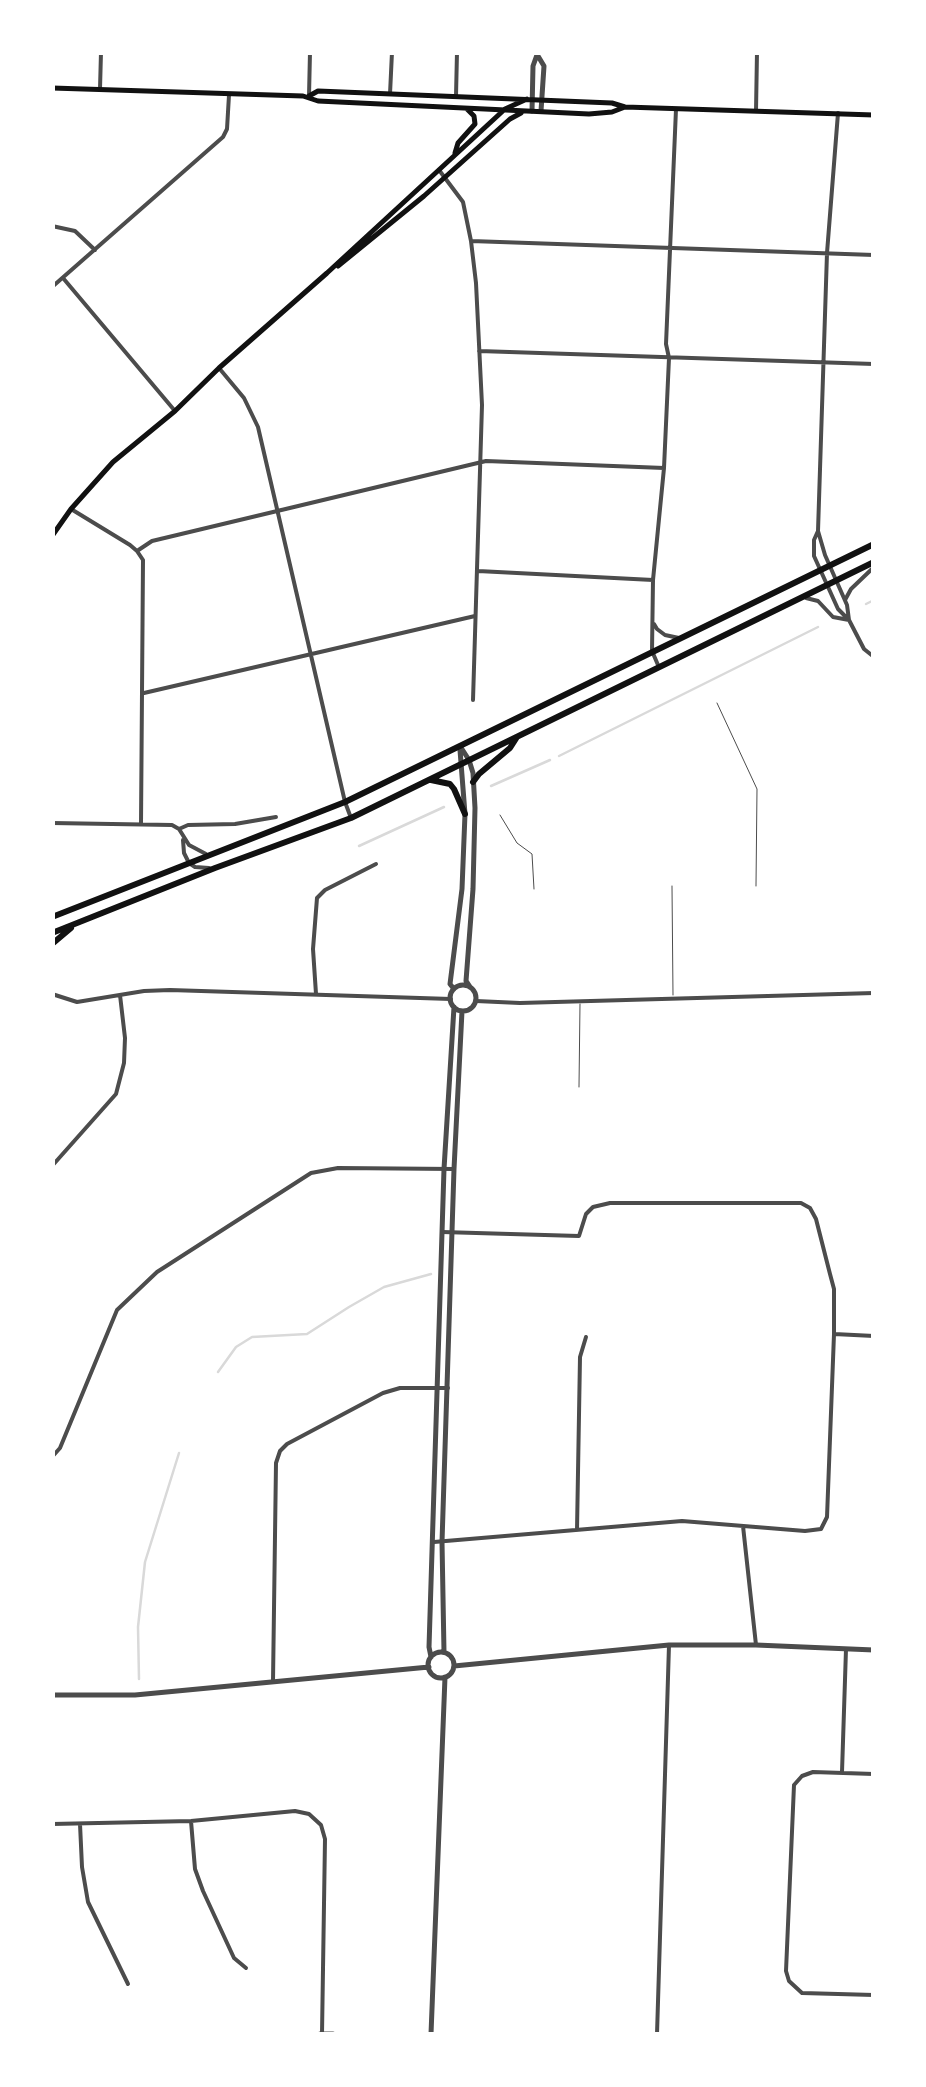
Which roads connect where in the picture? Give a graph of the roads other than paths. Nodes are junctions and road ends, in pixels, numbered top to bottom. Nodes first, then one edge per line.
1 (102, 52) edge
2 (310, 52) edge
3 (392, 52) edge
4 (457, 52) edge
5 (757, 52) edge
6 (538, 54) edge
7 (52, 88) edge
8 (100, 89) junction
9 (229, 94) junction
10 (390, 94) junction
11 (309, 96) junction
12 (456, 96) junction
13 (530, 99) junction
14 (542, 100) junction
15 (626, 107) junction
16 (466, 108) junction
17 (676, 109) junction
18 (505, 110) junction
19 (529, 111) junction
20 (756, 111) junction
21 (541, 112) junction
22 (871, 112) edge
23 (838, 114) junction
24 (454, 156) junction
25 (439, 170) junction
26 (445, 177) junction
27 (52, 226) edge
28 (471, 240) junction
29 (669, 247) junction
30 (94, 250) junction
31 (827, 254) junction
32 (874, 254) edge
33 (327, 272) junction
34 (62, 278) junction
35 (52, 287) edge
36 (479, 352) junction
37 (669, 358) junction
38 (824, 364) junction
39 (874, 364) edge
40 (219, 368) junction
41 (175, 410) junction
42 (481, 464) junction
43 (664, 468) junction
44 (72, 510) junction
45 (278, 512) junction
46 (818, 531) junction
47 (52, 536) edge
48 (874, 544) edge
49 (137, 551) junction
50 (874, 565) edge
51 (830, 566) junction
52 (478, 570) junction
53 (819, 571) junction
54 (652, 580) junction
55 (836, 580) junction
56 (826, 585) junction
57 (803, 597) junction
58 (845, 600) junction
59 (475, 616) junction
60 (652, 620) junction
61 (848, 620) junction
62 (679, 638) junction
63 (652, 652) junction
64 (311, 656) junction
65 (874, 657) edge
66 (658, 666) junction
67 (142, 694) junction
68 (473, 700) dead end
69 (716, 703) dead end
70 (518, 736) junction
71 (460, 746) junction
72 (468, 760) junction
73 (460, 764) junction
74 (428, 780) junction
75 (474, 782) junction
76 (345, 802) junction
77 (465, 814) junction
78 (500, 815) dead end
79 (276, 818) dead end
80 (351, 818) junction
81 (52, 822) edge
82 (141, 824) junction
83 (178, 830) junction
84 (183, 836) junction
85 (212, 854) junction
86 (189, 864) junction
87 (376, 864) dead end
88 (215, 868) junction
89 (672, 886) dead end
90 (756, 886) dead end
91 (534, 889) dead end
92 (52, 917) edge
93 (76, 924) junction
94 (52, 933) edge
95 (52, 944) edge
96 (470, 987) junction
97 (454, 989) junction
98 (53, 993) edge
99 (874, 993) edge
100 (316, 994) junction
101 (120, 995) junction
102 (673, 998) junction
103 (450, 999) junction
104 (476, 1001) junction
105 (580, 1001) junction
106 (454, 1007) junction
107 (462, 1011) junction
108 (578, 1087) dead end
109 (52, 1166) edge
110 (444, 1169) junction
111 (454, 1170) junction
112 (442, 1232) junction
113 (453, 1232) junction
114 (834, 1334) junction
115 (586, 1336) dead end
116 (874, 1336) edge
117 (436, 1388) junction
118 (448, 1388) junction
119 (52, 1457) edge
120 (743, 1526) junction
121 (577, 1530) junction
122 (434, 1542) junction
123 (442, 1542) junction
124 (669, 1644) junction
125 (756, 1645) junction
126 (846, 1649) junction
127 (874, 1650) edge
128 (444, 1652) junction
129 (431, 1658) junction
130 (454, 1666) junction
131 (429, 1667) junction
132 (445, 1677) junction
133 (273, 1682) junction
134 (52, 1696) edge
135 (842, 1772) junction
136 (874, 1774) edge
137 (191, 1822) junction
138 (52, 1824) edge
139 (80, 1824) junction
140 (246, 1968) dead end
141 (128, 1984) dead end
142 (874, 1995) edge
143 (321, 2034) edge
144 (333, 2034) edge
145 (430, 2034) edge
146 (657, 2034) edge

1 - 8 street
2 - 11 street
3 - 10 street
4 - 12 street
5 - 20 street
6 - 13 street
6 - 14 street
7 - 8 main road
8 - 9 main road
9 - 11 main road
9 - 30 street
10 - 11 main road
10 - 12 main road
11 - 16 main road
12 - 13 main road
13 - 14 main road
13 - 18 main road
13 - 19 street
14 - 15 main road
14 - 21 street
15 - 17 main road
15 - 21 main road
16 - 18 main road
16 - 24 main road
17 - 20 main road
17 - 29 street
18 - 19 main road
18 - 24 main road
19 - 21 main road
19 - 26 main road
20 - 23 main road
22 - 23 main road
23 - 31 street
24 - 25 main road
25 - 26 street
25 - 33 main road
26 - 28 street
26 - 33 main road
27 - 30 street
28 - 29 street
28 - 36 street
29 - 31 street
29 - 37 street
30 - 34 street
31 - 32 street
31 - 38 street
33 - 40 main road
34 - 35 street
34 - 41 street
36 - 37 street
36 - 42 street
37 - 38 street
37 - 43 street
38 - 39 street
38 - 46 street
40 - 41 main road
40 - 45 street
41 - 44 main road
42 - 43 street
42 - 45 street
42 - 52 street
43 - 54 street
44 - 47 main road
44 - 49 street
45 - 49 street
45 - 64 street
46 - 51 street
46 - 53 street
48 - 51 main road
49 - 67 street
50 - 55 main road
50 - 58 street
51 - 53 main road
51 - 55 street
52 - 54 street
52 - 59 street
53 - 56 street
53 - 62 main road
54 - 60 street
55 - 56 main road
55 - 58 street
56 - 57 main road
56 - 61 street
57 - 61 street
57 - 66 main road
58 - 61 street
59 - 64 street
59 - 68 street
60 - 62 street
60 - 63 street
61 - 65 street
62 - 63 main road
63 - 66 street
63 - 71 main road
64 - 67 street
64 - 76 street
66 - 70 main road
67 - 82 street
69 - 90 lane
70 - 72 main road
70 - 75 main road
71 - 72 street
71 - 73 street
71 - 76 main road
72 - 73 main road
72 - 75 street
73 - 74 main road
73 - 77 street
74 - 77 main road
74 - 80 main road
75 - 96 street
76 - 80 street
76 - 85 main road
77 - 97 street
78 - 91 lane
79 - 83 street
80 - 88 main road
81 - 82 street
82 - 83 street
83 - 84 street
84 - 85 street
84 - 86 street
85 - 86 main road
86 - 88 street
86 - 92 main road
87 - 100 street
88 - 93 main road
89 - 102 lane
93 - 94 main road
93 - 95 main road
96 - 97 street
96 - 104 street
97 - 103 street
98 - 101 street
99 - 102 street
100 - 101 street
100 - 103 street
101 - 109 street
102 - 105 street
103 - 106 street
104 - 105 street
104 - 107 street
105 - 108 lane
106 - 107 street
106 - 110 street
107 - 111 street
110 - 111 street
110 - 112 street
110 - 119 street
111 - 113 street
112 - 113 street
112 - 117 street
113 - 114 street
113 - 118 street
114 - 116 street
114 - 120 street
115 - 121 street
117 - 118 street
117 - 122 street
117 - 133 street
118 - 123 street
120 - 121 street
120 - 125 street
121 - 123 street
122 - 123 street
122 - 129 street
123 - 128 street
124 - 125 street
124 - 130 street
124 - 146 street
125 - 126 street
126 - 127 street
126 - 135 street
128 - 129 street
128 - 130 street
129 - 131 street
130 - 132 street
131 - 132 street
131 - 133 street
132 - 145 street
133 - 134 street
135 - 136 street
135 - 142 street
137 - 139 street
137 - 140 street
137 - 143 street
138 - 139 street
139 - 141 street
143 - 144 street

